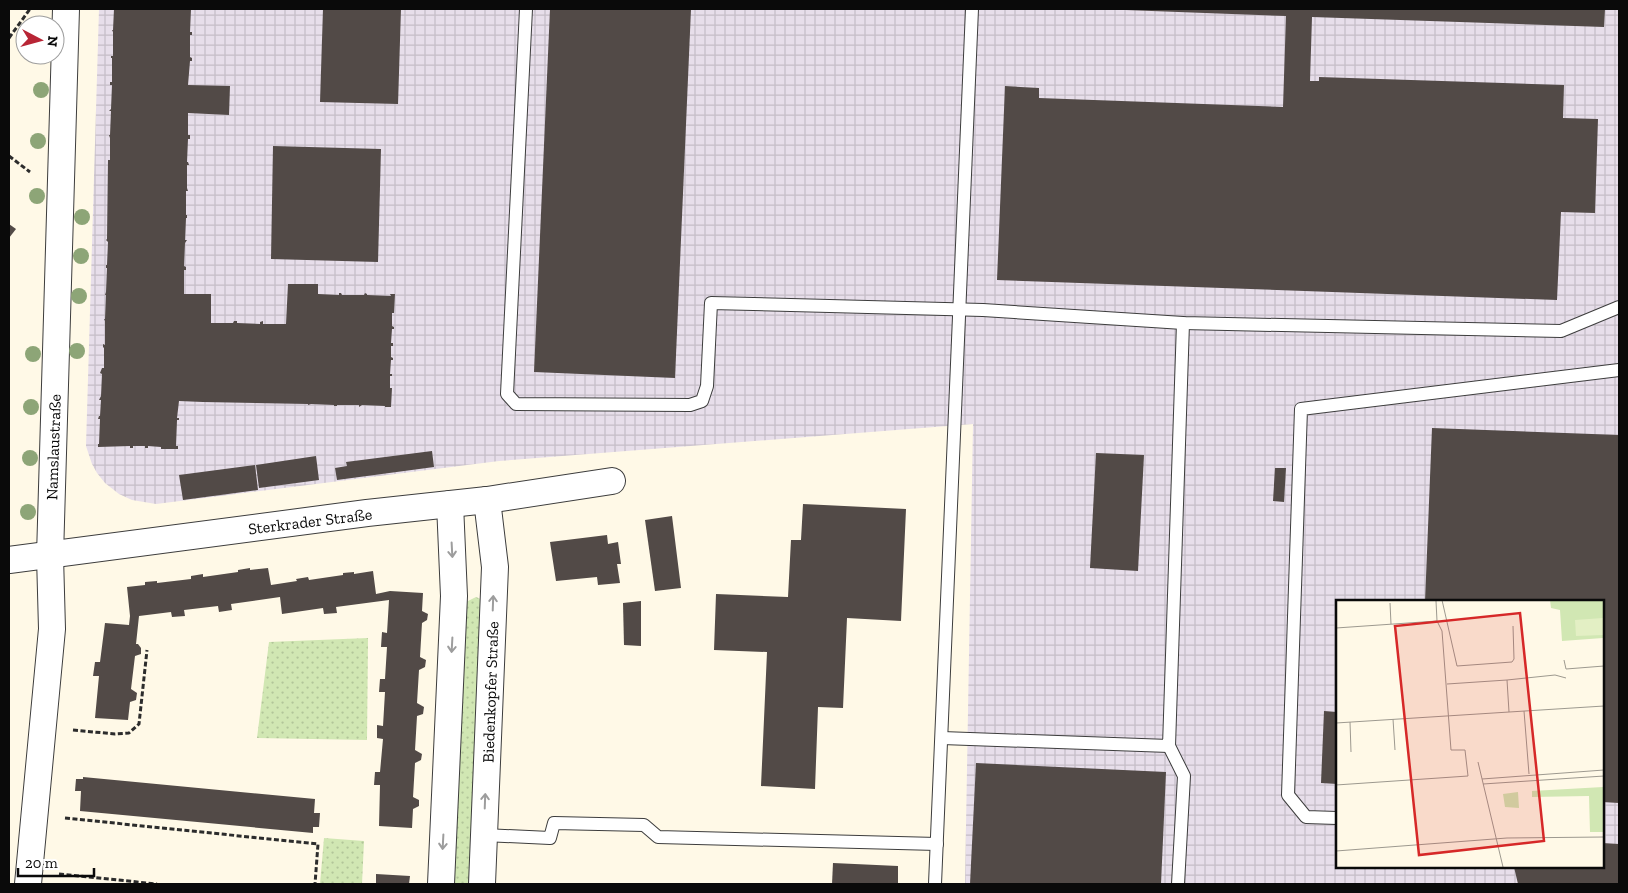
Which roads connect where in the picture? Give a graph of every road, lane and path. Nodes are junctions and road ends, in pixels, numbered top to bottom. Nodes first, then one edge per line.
1 (30, 9) edge
2 (66, 9) edge
3 (526, 9) edge
4 (972, 9) edge
5 (9, 38) edge
6 (9, 156) edge
7 (30, 172) dead end
8 (1619, 307) edge
9 (958, 309) junction
10 (1183, 323) junction
11 (1619, 370) edge
12 (612, 481) dead end
13 (487, 500) junction
14 (450, 504) junction
15 (50, 556) junction
16 (9, 560) edge
17 (147, 650) dead end
18 (73, 730) dead end
19 (942, 738) junction
20 (1169, 746) junction
21 (65, 818) dead end
22 (1336, 818) edge
23 (484, 835) junction
24 (937, 844) junction
25 (59, 874) dead end
26 (28, 884) edge
27 (158, 884) edge
28 (314, 884) edge
29 (441, 884) edge
30 (482, 884) edge
31 (935, 884) edge
32 (1178, 884) edge

1 - 5 path
2 - 15 street, Namslaustraße
3 - 9 lane
4 - 9 lane
6 - 7 path
8 - 10 lane
9 - 10 lane
9 - 19 lane
10 - 20 lane
11 - 22 lane
12 - 13 street, Sterkrader Straße
13 - 14 street, Sterkrader Straße
23 -> 13 street, Biedenkopfer Straße
14 - 15 street, Sterkrader Straße
14 -> 29 street
15 - 16 street, Sterkrader Straße
15 - 26 street, Namslaustraße
17 - 18 path
19 - 20 lane
19 - 24 lane
20 - 32 lane
21 - 28 path
23 - 24 lane
23 - 30 street, Biedenkopfer Straße
24 - 31 lane
25 - 27 path

